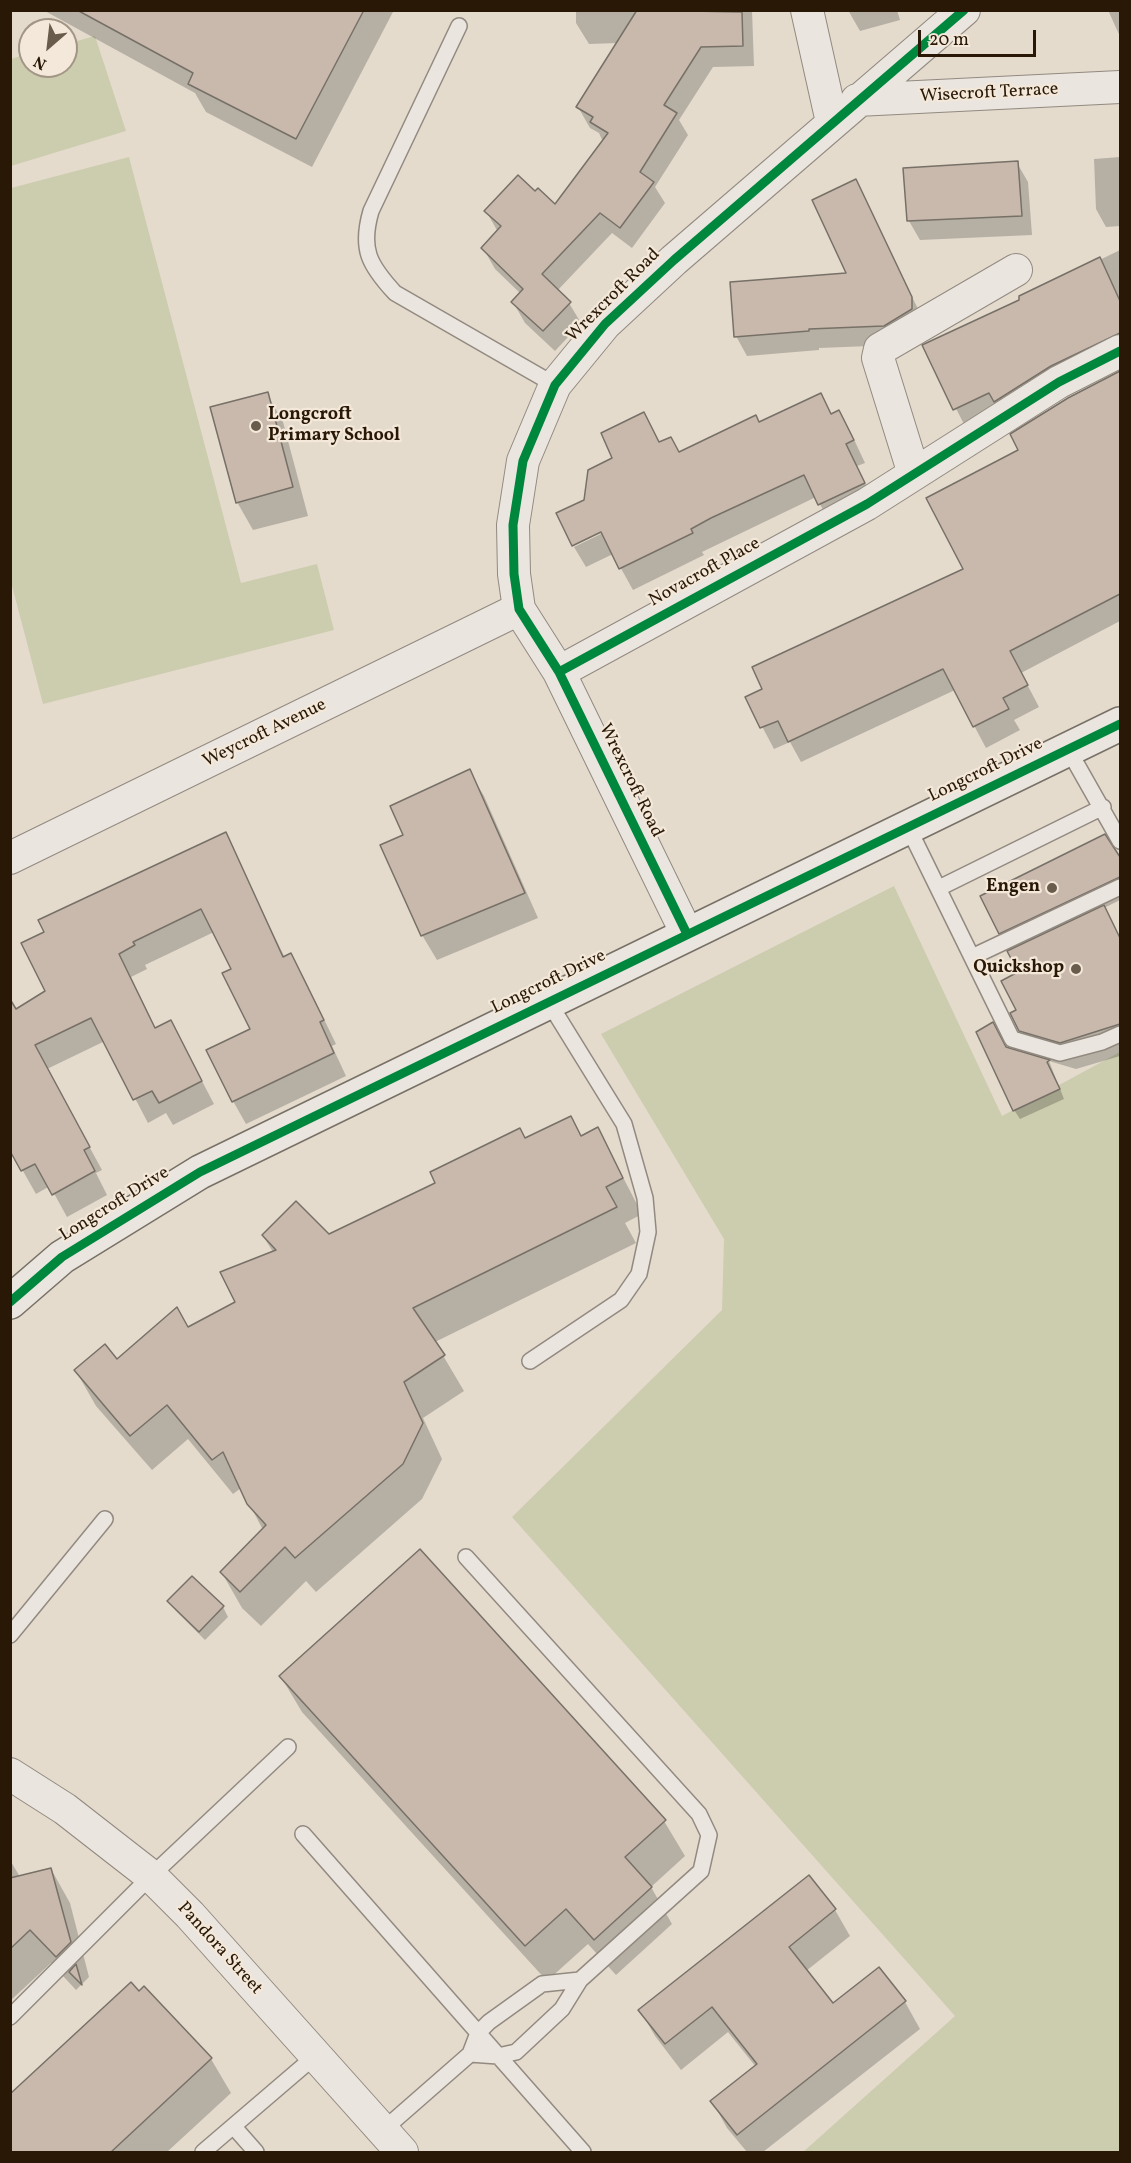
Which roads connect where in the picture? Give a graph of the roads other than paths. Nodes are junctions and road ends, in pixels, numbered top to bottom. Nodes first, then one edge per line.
1 (807, 10) edge
2 (964, 10) edge
3 (459, 26) dead end
4 (1120, 87) edge
5 (857, 100) junction
6 (832, 122) junction
7 (1016, 270) dead end
8 (1120, 351) edge
9 (555, 385) junction
10 (914, 474) junction
11 (519, 609) junction
12 (559, 672) junction
13 (1120, 724) edge
14 (1068, 749) junction
15 (1103, 807) junction
16 (908, 827) junction
17 (1120, 841) edge
18 (10, 858) edge
19 (1120, 886) edge
20 (939, 888) junction
21 (687, 934) junction
22 (972, 957) junction
23 (548, 1001) junction
24 (1120, 1034) edge
25 (10, 1302) edge
26 (530, 1361) dead end
27 (105, 1519) dead end
28 (466, 1557) dead end
29 (10, 1635) edge
30 (288, 1747) dead end
31 (10, 1774) edge
32 (303, 1834) dead end
33 (151, 1876) junction
34 (580, 1980) junction
35 (10, 2017) edge
36 (478, 2033) junction
37 (470, 2054) junction
38 (498, 2056) junction
39 (314, 2057) junction
40 (234, 2127) junction
41 (392, 2142) edge
42 (203, 2152) edge
43 (256, 2152) edge
44 (583, 2152) edge

1 - 6 street
2 - 5 street, Wrexcroft Road
3 - 9 lane
4 - 5 street, Wisecroft Terrace
5 - 6 street, Wrexcroft Road
6 - 9 street, Wrexcroft Road
7 - 10 street
8 - 10 street, Novacroft Place
9 - 11 street, Wrexcroft Road
10 - 12 street, Novacroft Place
11 - 12 street, Wrexcroft Road
11 - 18 street, Weycroft Avenue
12 - 21 street, Wrexcroft Road
13 - 14 street, Longcroft Drive
14 - 15 lane
14 - 16 street, Longcroft Drive
15 - 17 lane
15 - 20 lane
16 - 20 lane
16 - 21 street, Longcroft Drive
19 - 22 lane
20 - 22 lane
21 - 23 street, Longcroft Drive
22 - 24 lane
23 - 25 street, Longcroft Drive
23 - 26 lane
27 - 29 lane
28 - 34 lane
30 - 33 lane
31 - 33 street, Pandora Street
32 - 36 lane
33 - 35 lane
33 - 39 street, Pandora Street
34 - 36 lane
34 - 38 lane
36 - 37 lane
36 - 38 lane
37 - 38 lane
37 - 41 lane
38 - 44 lane
39 - 40 lane
39 - 41 street, Pandora Street
40 - 42 lane
40 - 43 lane

